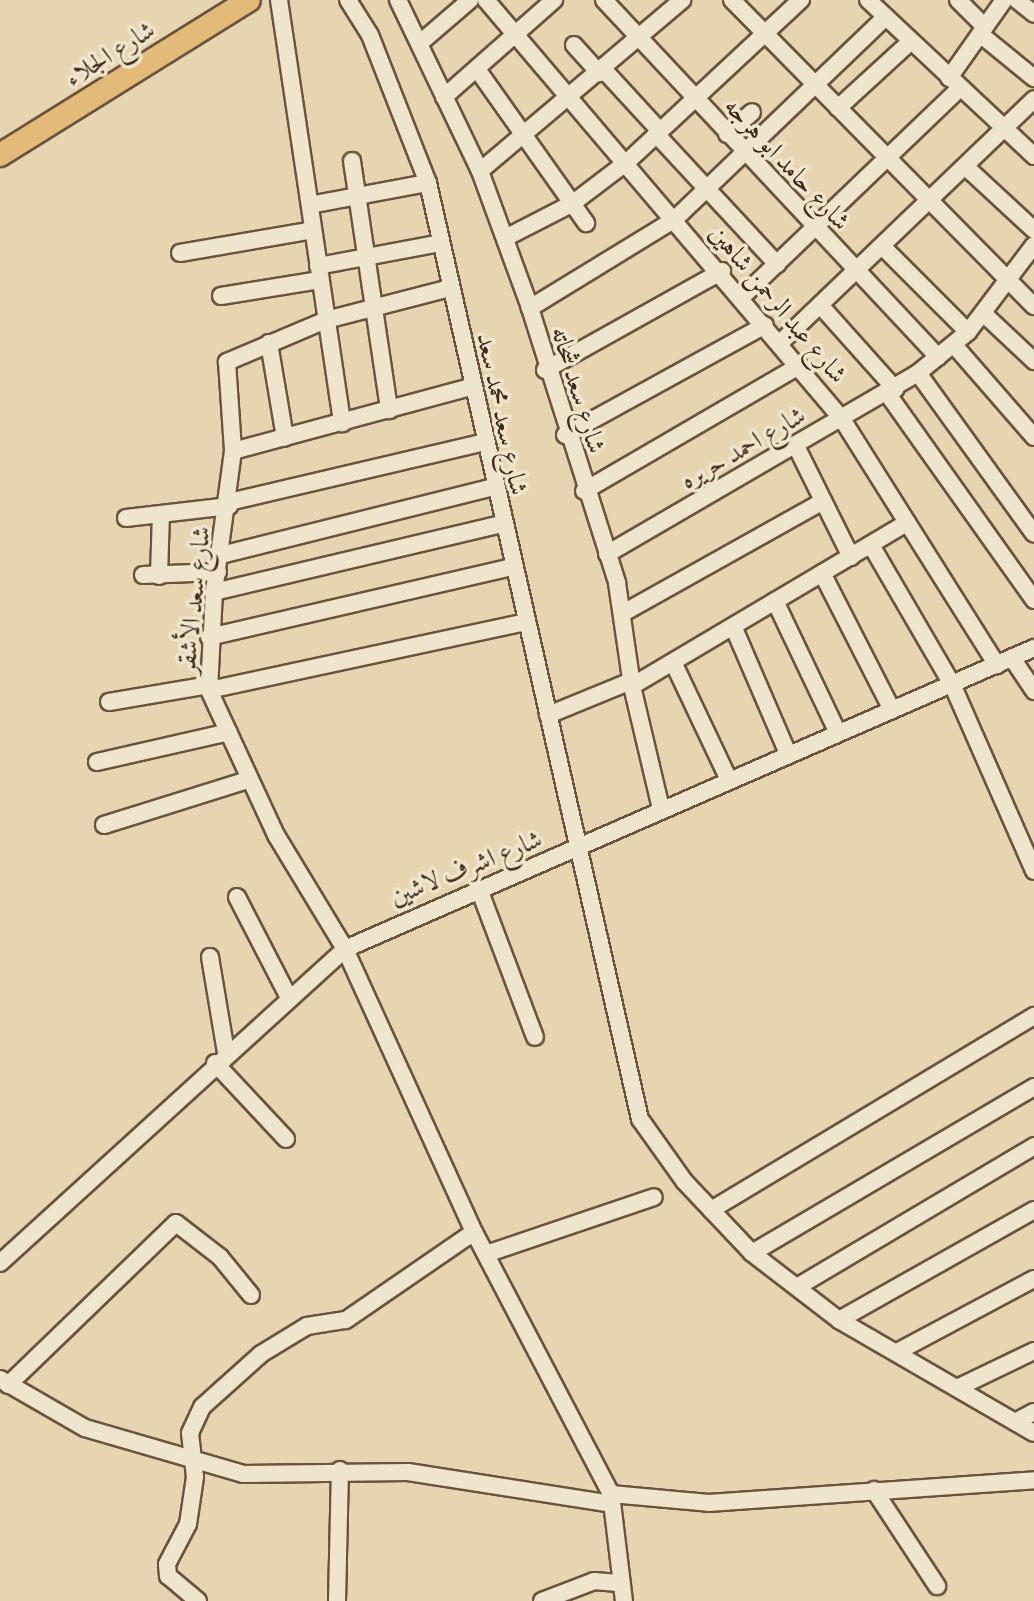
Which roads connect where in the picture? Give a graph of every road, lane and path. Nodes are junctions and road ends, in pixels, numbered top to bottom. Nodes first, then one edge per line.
1 (226, 0) edge
2 (249, 0) edge
3 (279, 0) edge
4 (348, 0) edge
5 (398, 0) edge
6 (470, 0) edge
7 (486, 0) edge
8 (554, 0) edge
9 (604, 0) edge
10 (682, 0) edge
11 (732, 0) edge
12 (801, 0) edge
13 (868, 0) edge
14 (958, 0) edge
15 (1004, 0) edge
16 (1017, 0) edge
17 (1034, 14) edge
18 (886, 17) junction
19 (983, 30) junction
20 (516, 34) junction
21 (766, 34) junction
22 (639, 38) junction
23 (911, 41) junction
24 (420, 43) junction
25 (574, 45) dead end
26 (477, 69) junction
27 (601, 71) junction
28 (1034, 78) edge
29 (954, 83) junction
30 (818, 87) junction
31 (444, 97) junction
32 (571, 97) junction
33 (695, 99) junction
34 (1034, 99) edge
35 (838, 108) junction
36 (752, 112) dead end
37 (47, 117) junction
38 (1005, 131) junction
39 (658, 133) junction
40 (727, 134) junction
41 (525, 135) junction
42 (0, 137) edge
43 (0, 155) edge
44 (747, 156) junction
45 (1034, 156) edge
46 (887, 158) junction
47 (352, 161) dead end
48 (627, 162) junction
49 (968, 169) junction
50 (480, 171) junction
51 (428, 183) junction
52 (709, 191) junction
53 (357, 196) junction
54 (573, 203) junction
55 (930, 204) junction
56 (310, 205) junction
57 (675, 219) junction
58 (586, 223) dead end
59 (815, 229) junction
60 (313, 230) junction
61 (1034, 230) edge
62 (505, 238) junction
63 (441, 243) junction
64 (883, 247) junction
65 (1033, 250) edge
66 (180, 253) dead end
67 (366, 257) junction
68 (777, 264) junction
69 (722, 271) junction
70 (319, 273) junction
71 (856, 273) junction
72 (1008, 283) junction
73 (450, 288) junction
74 (221, 296) dead end
75 (742, 297) junction
76 (820, 305) junction
77 (1034, 306) edge
78 (374, 307) junction
79 (530, 308) junction
80 (984, 314) junction
81 (326, 320) junction
82 (765, 325) junction
83 (968, 332) junction
84 (269, 343) junction
85 (780, 343) junction
86 (954, 345) junction
87 (938, 357) junction
88 (1034, 361) edge
89 (799, 366) junction
90 (545, 370) junction
91 (918, 373) junction
92 (471, 387) junction
93 (891, 391) junction
94 (389, 410) junction
95 (842, 419) junction
96 (342, 423) junction
97 (565, 435) junction
98 (1034, 437) edge
99 (285, 438) junction
100 (484, 442) junction
101 (796, 446) junction
102 (233, 451) junction
103 (493, 487) junction
104 (584, 491) junction
105 (823, 501) junction
106 (229, 504) junction
107 (161, 514) junction
108 (126, 518) dead end
109 (907, 523) junction
110 (501, 524) junction
111 (1034, 534) edge
112 (871, 545) junction
113 (607, 554) junction
114 (851, 557) junction
115 (220, 564) junction
116 (512, 567) junction
117 (822, 573) junction
118 (214, 592) junction
119 (1034, 600) edge
120 (775, 601) junction
121 (623, 613) junction
122 (525, 622) junction
123 (733, 626) junction
124 (209, 637) junction
125 (1034, 648) edge
126 (673, 662) junction
127 (1005, 662) junction
128 (631, 684) junction
129 (952, 684) junction
130 (209, 688) junction
131 (1034, 691) edge
132 (109, 702) dead end
133 (892, 710) junction
134 (548, 715) junction
135 (229, 732) junction
136 (838, 733) junction
137 (788, 754) junction
138 (97, 762) dead end
139 (248, 780) junction
140 (729, 780) junction
141 (661, 809) junction
142 (104, 825) dead end
143 (1028, 837) edge
144 (581, 849) junction
145 (1034, 871) edge
146 (479, 889) junction
147 (237, 897) dead end
148 (345, 949) junction
149 (210, 957) dead end
150 (288, 996) junction
151 (1034, 1016) edge
152 (535, 1037) dead end
153 (220, 1058) junction
154 (1034, 1087) edge
155 (286, 1139) dead end
156 (1034, 1146) edge
157 (654, 1197) dead end
158 (711, 1210) junction
159 (1034, 1210) edge
160 (474, 1232) junction
161 (752, 1253) junction
162 (486, 1254) junction
163 (0, 1263) edge
164 (1034, 1279) edge
165 (797, 1287) junction
166 (251, 1295) dead end
167 (839, 1320) junction
168 (1034, 1351) edge
169 (897, 1352) junction
170 (4, 1382) edge
171 (957, 1388) junction
172 (1034, 1412) edge
173 (1015, 1422) junction
174 (1034, 1433) edge
175 (191, 1459) junction
176 (340, 1470) junction
177 (1034, 1480) edge
178 (874, 1490) junction
179 (611, 1499) junction
180 (618, 1583) junction
181 (937, 1586) dead end
182 (198, 1601) edge
183 (337, 1601) edge
184 (542, 1601) edge
185 (624, 1601) edge

1 - 37 main road, شارع الجلاء
2 - 37 main road, شارع الجلاء
3 - 56 street
4 - 51 street, شارع سعد محمد سعد
5 - 24 street, شارع سعد شحاته
6 - 24 street
7 - 20 street, شارع عبد الرحمن شاهين
8 - 20 street
9 - 22 street, شارع حامد ابو هرجه
10 - 22 street
11 - 21 street
12 - 21 street
13 - 18 street
14 - 19 street
15 - 19 street
16 - 17 street
18 - 23 street
18 - 30 street
19 - 28 street
19 - 29 street
20 - 26 street
20 - 32 street, شارع عبد الرحمن شاهين
21 - 30 street
21 - 33 street
22 - 27 street
22 - 33 street, شارع حامد ابو هرجه
23 - 29 street
23 - 35 street
24 - 31 street, شارع سعد شحاته
25 - 27 street
26 - 31 street
26 - 41 street
27 - 32 street
27 - 39 street
29 - 38 street
29 - 46 street
30 - 35 street
30 - 44 street
31 - 50 street, شارع سعد شحاته
32 - 41 street
32 - 48 street, شارع عبد الرحمن شاهين
33 - 39 street
33 - 40 street, شارع حامد ابو هرجه
34 - 38 street
35 - 46 street
36 - 40 street
37 - 42 main road, شارع الجلاء
37 - 43 main road, شارع الجلاء
38 - 45 street
38 - 49 street
39 - 48 street
39 - 52 street
40 - 44 street, شارع حامد ابو هرجه
41 - 50 street
41 - 54 street
44 - 52 street
44 - 59 street, شارع حامد ابو هرجه
46 - 55 street
46 - 59 street
47 - 53 street
48 - 54 street
48 - 57 street, شارع عبد الرحمن شاهين
49 - 55 street
49 - 61 street
50 - 62 street, شارع سعد شحاته
51 - 53 street
51 - 63 street, شارع سعد محمد سعد
52 - 57 street
52 - 68 street
53 - 56 street
53 - 67 street
54 - 58 street
54 - 62 street
55 - 64 street
55 - 72 street
56 - 60 street
57 - 69 street, شارع عبد الرحمن شاهين
57 - 79 street
59 - 68 street
59 - 71 street, شارع حامد ابو هرجه
60 - 66 street
60 - 70 street
62 - 79 street, شارع سعد شحاته
63 - 67 street
63 - 73 street, شارع سعد محمد سعد
64 - 71 street
64 - 83 street
65 - 72 street, شارع احمد حريره
67 - 70 street
67 - 78 street
68 - 75 street
69 - 75 street, شارع عبد الرحمن شاهين
69 - 90 street
70 - 74 street
70 - 81 street
71 - 76 street
71 - 87 street, شارع حامد ابو هرجه
72 - 77 street
72 - 80 street, شارع احمد حريره
73 - 78 street
73 - 92 street, شارع سعد محمد سعد
75 - 82 street, شارع عبد الرحمن شاهين
76 - 85 street
76 - 93 street
78 - 81 street
78 - 94 street
79 - 90 street, شارع سعد شحاته
80 - 83 street, شارع احمد حريره
80 - 88 street
81 - 84 street
81 - 96 street
82 - 85 street, شارع عبد الرحمن شاهين
82 - 97 street
83 - 86 street, شارع احمد حريره
84 - 99 street
84 - 102 street, شارع سعد الأشقر
85 - 89 street, شارع عبد الرحمن شاهين
86 - 87 street, شارع احمد حريره
86 - 98 street
87 - 91 street, شارع احمد حريره
89 - 95 street, شارع عبد الرحمن شاهين
89 - 104 street
90 - 97 street, شارع سعد شحاته
91 - 93 street, شارع احمد حريره
91 - 111 street
92 - 94 street
92 - 100 street, شارع سعد محمد سعد
93 - 95 street, شارع احمد حريره
93 - 119 street
94 - 96 street
95 - 101 street, شارع احمد حريره
95 - 109 street, شارع عبد الرحمن شاهين
96 - 99 street
97 - 104 street, شارع سعد شحاته
99 - 102 street
100 - 103 street, شارع سعد محمد سعد
100 - 106 street
101 - 105 street
101 - 113 street, شارع احمد حريره
102 - 106 street, شارع سعد الأشقر
103 - 110 street, شارع سعد محمد سعد
103 - 115 street
104 - 113 street, شارع سعد شحاته
105 - 114 street
105 - 121 street
106 - 107 street
106 - 115 street, شارع سعد الأشقر
107 - 108 street
107 - 115 street
109 - 112 street
109 - 127 street, شارع عبد الرحمن شاهين
110 - 116 street, شارع سعد محمد سعد
110 - 118 street
112 - 114 street
112 - 129 street
113 - 121 street, شارع سعد شحاته
114 - 117 street
115 - 118 street, شارع سعد الأشقر
116 - 122 street, شارع سعد محمد سعد
116 - 124 street
117 - 120 street
117 - 133 street
118 - 124 street, شارع سعد الأشقر
120 - 123 street
120 - 136 street
121 - 128 street, شارع سعد شحاته
122 - 130 street
122 - 134 street, شارع سعد محمد سعد
123 - 126 street
123 - 137 street
124 - 130 street, شارع سعد الأشقر
125 - 127 street, شارع اشرف لاشين
126 - 128 street
126 - 140 street
127 - 129 street, شارع اشرف لاشين
127 - 131 street, شارع عبد الرحمن شاهين
128 - 134 street
128 - 141 street, شارع سعد شحاته
129 - 133 street, شارع اشرف لاشين
129 - 143 street
130 - 132 street
130 - 135 street, شارع سعد الأشقر
133 - 136 street, شارع اشرف لاشين
134 - 144 street, شارع سعد محمد سعد
135 - 138 street
135 - 139 street, شارع سعد الأشقر
136 - 137 street, شارع اشرف لاشين
137 - 140 street, شارع اشرف لاشين
139 - 142 street
139 - 148 street, شارع سعد الأشقر
140 - 141 street, شارع اشرف لاشين
141 - 144 street, شارع اشرف لاشين
143 - 145 street
144 - 146 street, شارع اشرف لاشين
144 - 158 street, شارع سعد محمد سعد
146 - 148 street, شارع اشرف لاشين
146 - 152 street
147 - 150 street
148 - 150 street, شارع اشرف لاشين
148 - 160 street, شارع سعد الأشقر
149 - 153 street
150 - 153 street, شارع اشرف لاشين
151 - 158 street
153 - 155 street
153 - 163 street, شارع اشرف لاشين
154 - 161 street
156 - 165 street
157 - 162 street
158 - 161 street, شارع سعد محمد سعد
159 - 167 street
160 - 162 street, شارع سعد الأشقر
160 - 175 street
161 - 165 street, شارع سعد محمد سعد
162 - 179 street, شارع سعد الأشقر
164 - 169 street
165 - 167 street, شارع سعد محمد سعد
166 - 170 street
167 - 169 street, شارع سعد محمد سعد
168 - 171 street
169 - 171 street, شارع سعد محمد سعد
170 - 175 street
171 - 173 street, شارع سعد محمد سعد
172 - 173 street
173 - 174 street, شارع سعد محمد سعد
175 - 176 street
175 - 182 street
176 - 179 street
176 - 183 street
177 - 178 street
178 - 179 street
178 - 181 street
179 - 180 street
180 - 184 street
180 - 185 street

